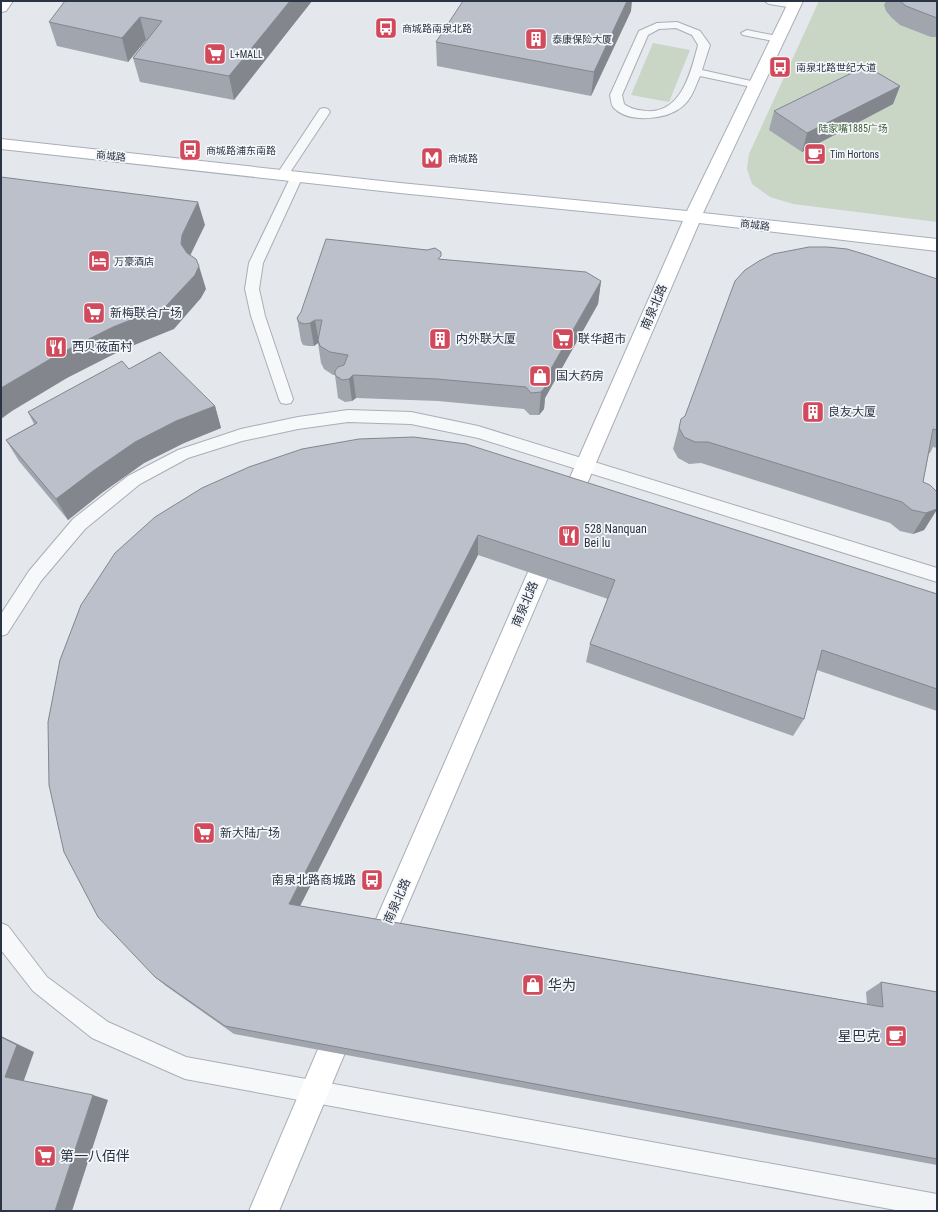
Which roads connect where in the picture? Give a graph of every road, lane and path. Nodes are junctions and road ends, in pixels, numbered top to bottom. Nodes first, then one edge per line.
1 (6, 1) edge
2 (769, 1) edge
3 (795, 3) edge
4 (1, 8) edge
5 (747, 33) dead end
6 (778, 39) junction
7 (696, 72) junction
8 (756, 85) junction
9 (324, 112) dead end
10 (1, 144) edge
11 (290, 175) junction
12 (693, 218) junction
13 (937, 245) edge
14 (286, 399) dead end
15 (586, 465) junction
16 (937, 575) edge
17 (1, 629) edge
18 (1, 933) edge
19 (367, 969) edge
20 (352, 1005) edge
21 (313, 1093) junction
22 (937, 1206) edge
23 (264, 1211) edge

1 - 4 street
2 - 3 lane
3 - 6 street, 南泉北路
5 - 6 lane
6 - 8 street, 南泉北路
7 - 7 lane
7 - 8 lane
8 - 12 street, 南泉北路
9 - 11 lane
10 - 11 street, 商城路
11 - 12 street, 商城路
11 - 14 lane
12 - 13 street, 商城路
12 - 15 street, 南泉北路
15 - 16 lane
15 - 17 lane
15 - 19 street, 南泉北路
18 - 21 lane
20 - 21 street
21 - 22 lane
21 - 23 street

